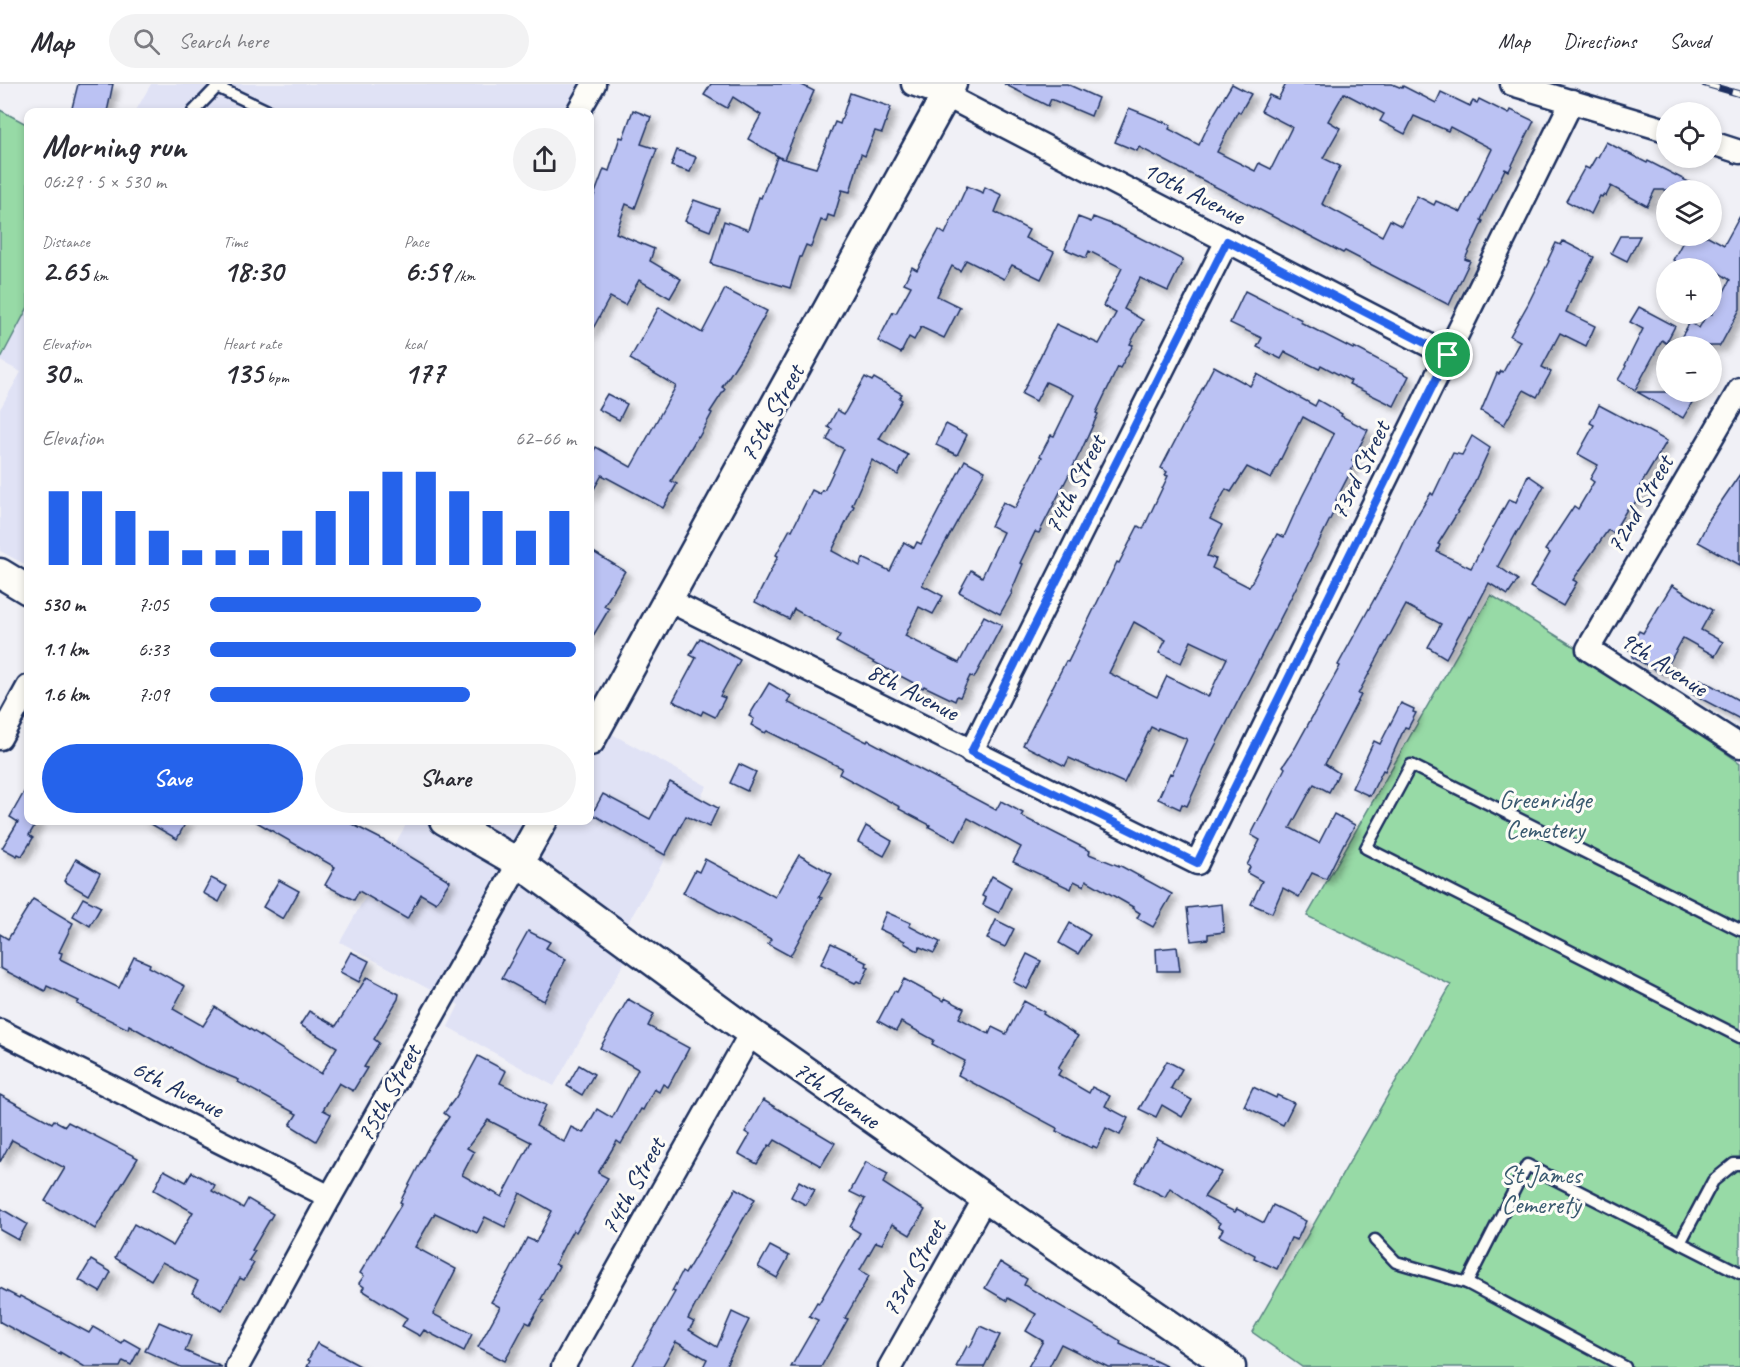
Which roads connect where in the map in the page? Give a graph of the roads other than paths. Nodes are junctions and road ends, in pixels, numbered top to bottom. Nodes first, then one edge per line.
1 (594, 84) edge
2 (912, 84) edge
3 (1512, 84) edge
4 (948, 89) edge
5 (1572, 101) junction
6 (197, 108) edge
7 (261, 108) edge
8 (580, 108) edge
9 (1656, 127) edge
10 (1722, 146) edge
11 (1740, 152) edge
12 (1227, 241) junction
13 (1448, 355) junction
14 (1740, 389) edge
15 (0, 573) edge
16 (24, 588) edge
17 (668, 600) junction
18 (1588, 649) joint
19 (24, 694) edge
20 (594, 725) edge
21 (0, 738) edge
22 (1740, 746) edge
23 (971, 752) junction
24 (453, 825) edge
25 (540, 825) edge
26 (519, 863) junction
27 (1197, 863) joint
28 (1740, 930) edge
29 (0, 1031) edge
30 (751, 1033) junction
31 (1740, 1037) edge
32 (1740, 1164) edge
33 (330, 1197) junction
34 (985, 1198) junction
35 (1376, 1240) dead end
36 (1680, 1243) junction
37 (1740, 1273) edge
38 (1467, 1282) junction
39 (1602, 1362) edge
40 (1219, 1364) edge
41 (237, 1367) edge
42 (563, 1367) edge
43 (890, 1367) edge
44 (1625, 1367) edge

1 - 8 street
2 - 4 street, 10th Avenue
3 - 5 street
4 - 12 street, 10th Avenue
4 - 17 street, 75th Street
5 - 9 street
5 - 13 street, 73rd Street
6 - 7 lane
10 - 11 street
12 - 13 street, 10th Avenue
12 - 23 street, 74th Street
13 - 27 street, 73rd Street
14 - 18 street, 72nd Street
15 - 16 street
17 - 20 street, 75th Street
17 - 23 street, 8th Avenue
18 - 22 street, 9th Avenue
19 - 21 street
23 - 27 street, 8th Avenue
24 - 26 street, 7th Avenue
25 - 26 street, 75th Street
26 - 30 street, 7th Avenue
26 - 33 street, 75th Street
28 - 31 lane
29 - 33 street, 6th Avenue
30 - 34 street, 7th Avenue
30 - 42 street, 74th Street
32 - 36 lane
33 - 41 street, 75th Street
34 - 40 street, 7th Avenue
34 - 43 street, 73rd Street
35 - 38 lane
36 - 37 lane
36 - 38 lane
38 - 39 lane
39 - 44 lane

